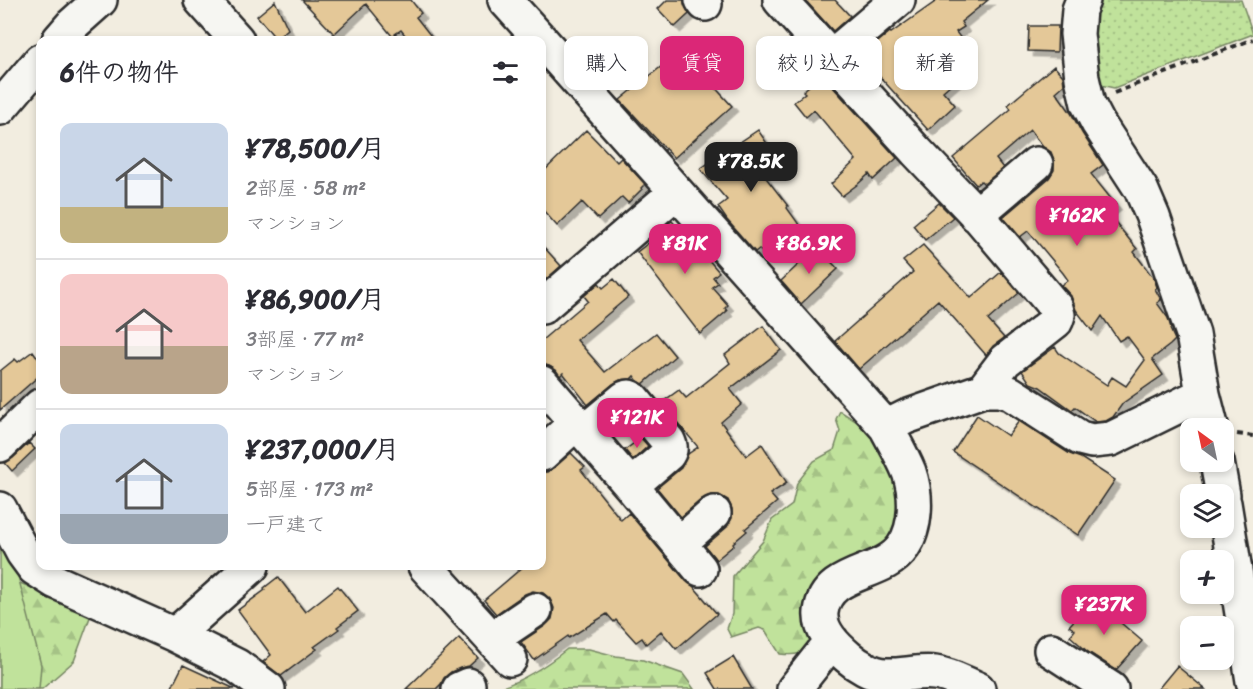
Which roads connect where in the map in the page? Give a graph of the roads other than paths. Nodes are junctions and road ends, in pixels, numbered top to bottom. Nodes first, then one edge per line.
1 (100, 0) edge
2 (201, 0) edge
3 (505, 0) edge
4 (780, 0) edge
5 (898, 0) edge
6 (1083, 0) edge
7 (62, 36) edge
8 (233, 36) edge
9 (537, 36) edge
10 (812, 36) edge
11 (856, 36) edge
12 (546, 47) edge
13 (36, 66) edge
14 (861, 90) edge
15 (0, 108) edge
16 (1036, 164) dead end
17 (676, 192) junction
18 (976, 215) junction
19 (546, 304) edge
20 (546, 388) edge
21 (983, 390) junction
22 (1203, 394) junction
23 (36, 410) edge
24 (1209, 418) edge
25 (580, 427) junction
26 (886, 428) junction
27 (0, 445) edge
28 (546, 451) edge
29 (631, 486) junction
30 (0, 509) edge
31 (714, 513) dead end
32 (1230, 538) edge
33 (30, 540) edge
34 (679, 544) junction
35 (36, 569) edge
36 (700, 569) dead end
37 (37, 570) edge
38 (248, 570) edge
39 (429, 570) edge
40 (535, 610) dead end
41 (175, 635) junction
42 (832, 641) junction
43 (1051, 650) dead end
44 (234, 678) edge
45 (1253, 681) edge
46 (959, 685) edge
47 (268, 689) edge
48 (794, 689) edge
49 (1111, 689) edge

1 - 7 street
2 - 8 street
3 - 9 street
4 - 10 street
5 - 11 street
6 - 22 street
12 - 17 street
13 - 15 street
14 - 18 street
16 - 18 street
17 - 19 street
17 - 26 street
18 - 21 street
20 - 25 street
21 - 22 street
21 - 26 street
22 - 24 street
23 - 27 street
25 - 28 street
25 - 29 street
25 - 29 street
26 - 42 street
29 - 34 street
30 - 33 street
31 - 34 street
32 - 45 street
33 - 35 street
34 - 36 street
37 - 41 street
38 - 41 street
39 - 40 street
41 - 44 street
42 - 46 street
42 - 48 street
43 - 49 street
44 - 47 street

